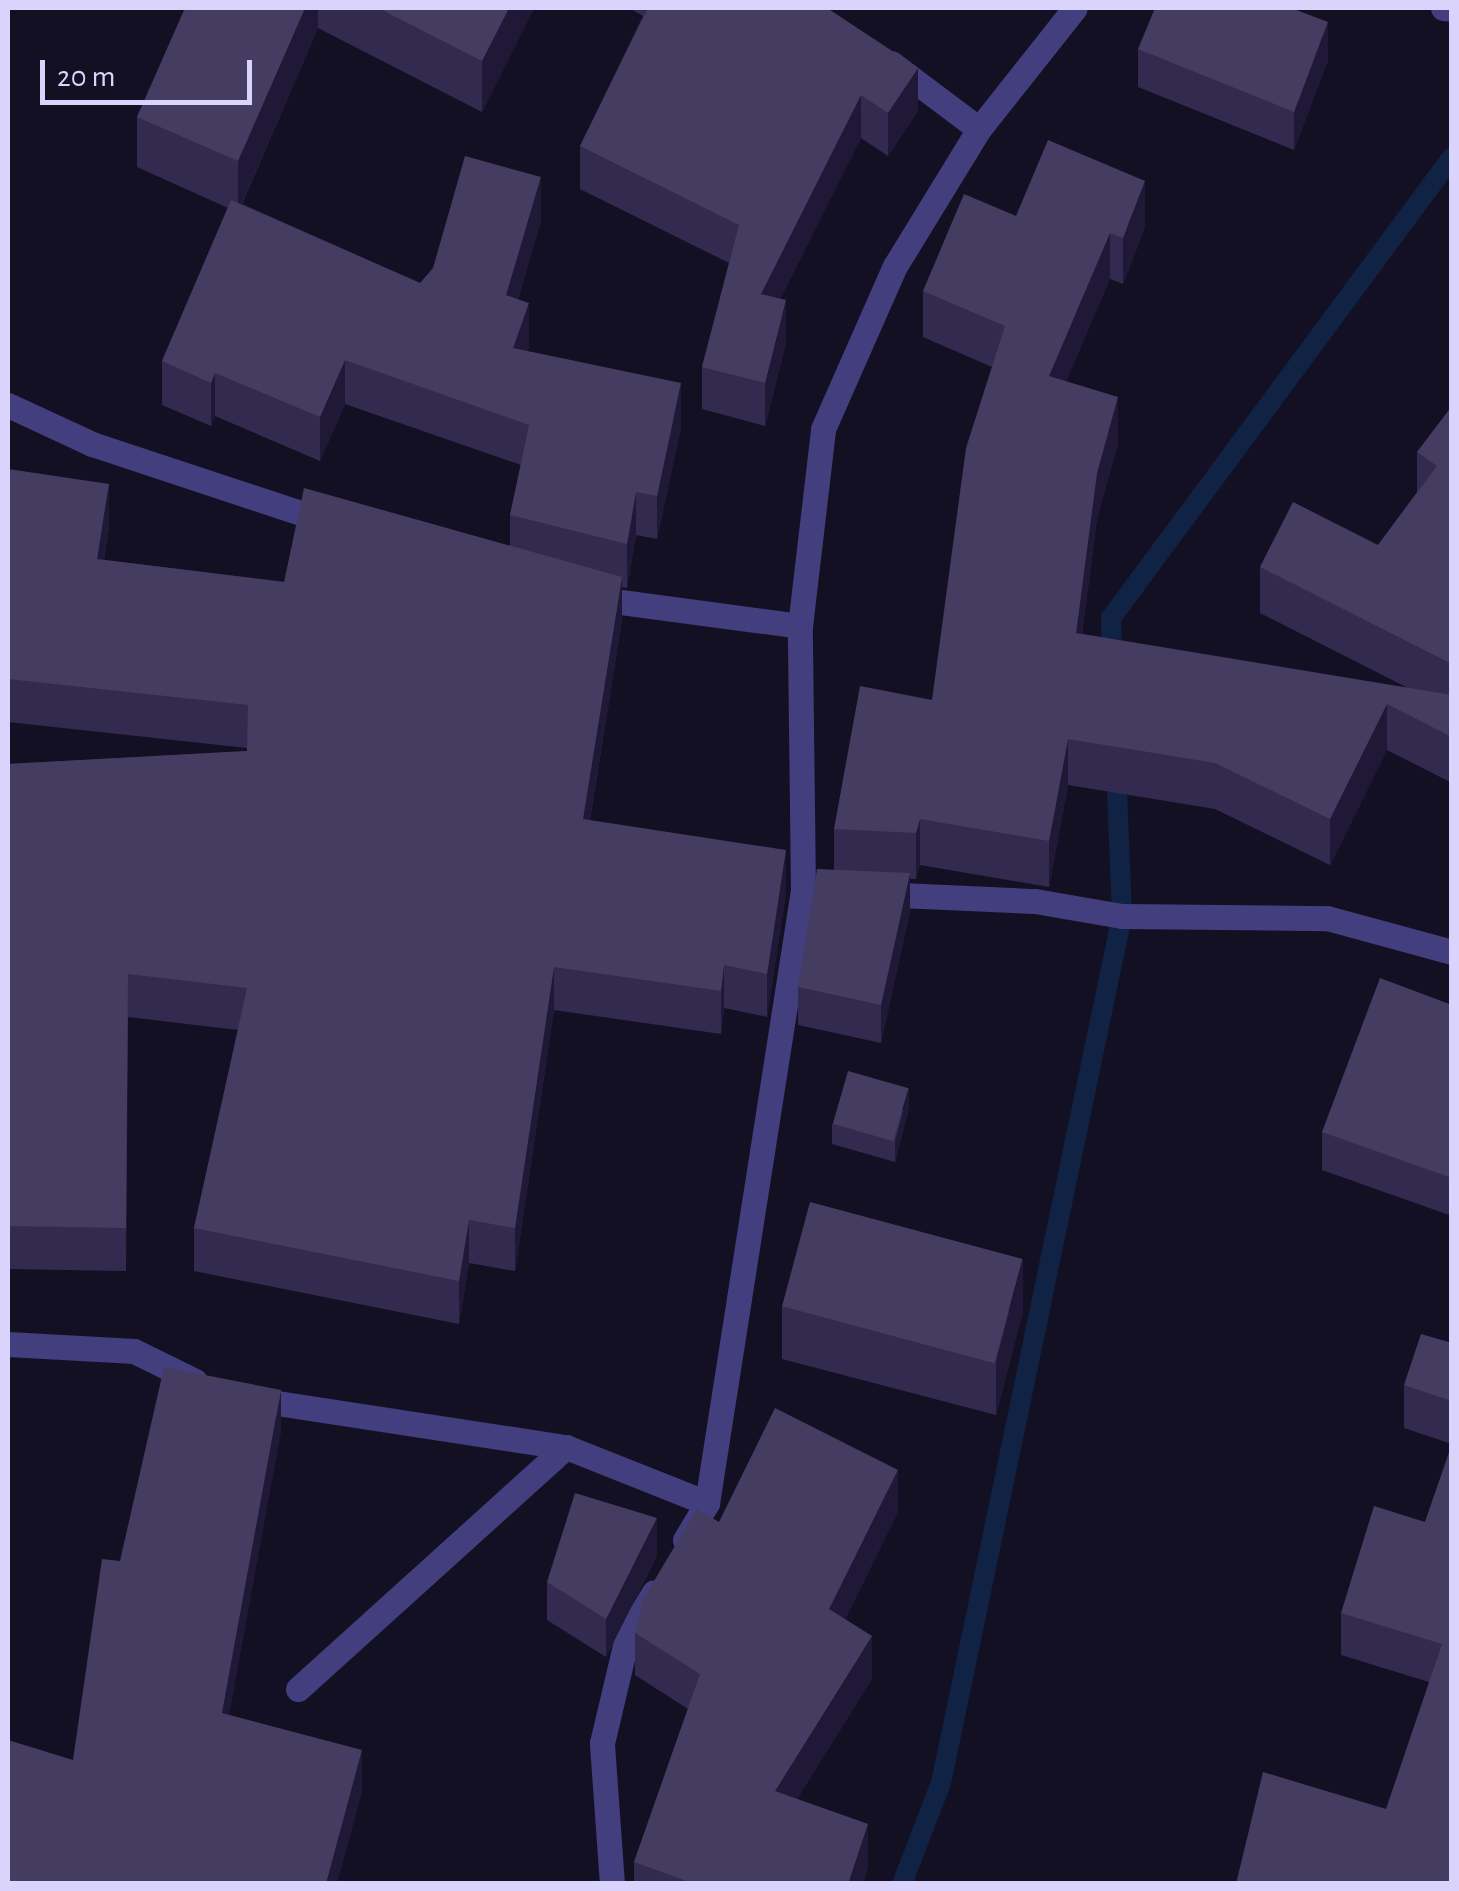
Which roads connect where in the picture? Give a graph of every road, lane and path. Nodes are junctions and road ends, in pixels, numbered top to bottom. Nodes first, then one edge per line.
1 (1075, 8) edge
2 (1444, 8) edge
3 (1452, 10) edge
4 (862, 41) edge
5 (980, 129) junction
6 (8, 405) edge
7 (352, 530) edge
8 (554, 588) edge
9 (800, 626) junction
10 (803, 890) junction
11 (1452, 952) edge
12 (8, 1344) edge
13 (566, 1448) junction
14 (708, 1503) junction
15 (298, 1689) dead end
16 (612, 1884) edge

1 - 5 street
2 - 3 street
4 - 5 street
5 - 9 street
6 - 7 street
8 - 9 street
9 - 10 street
10 - 11 street
10 - 14 street
12 - 13 street
13 - 14 street
13 - 15 street
14 - 16 street

